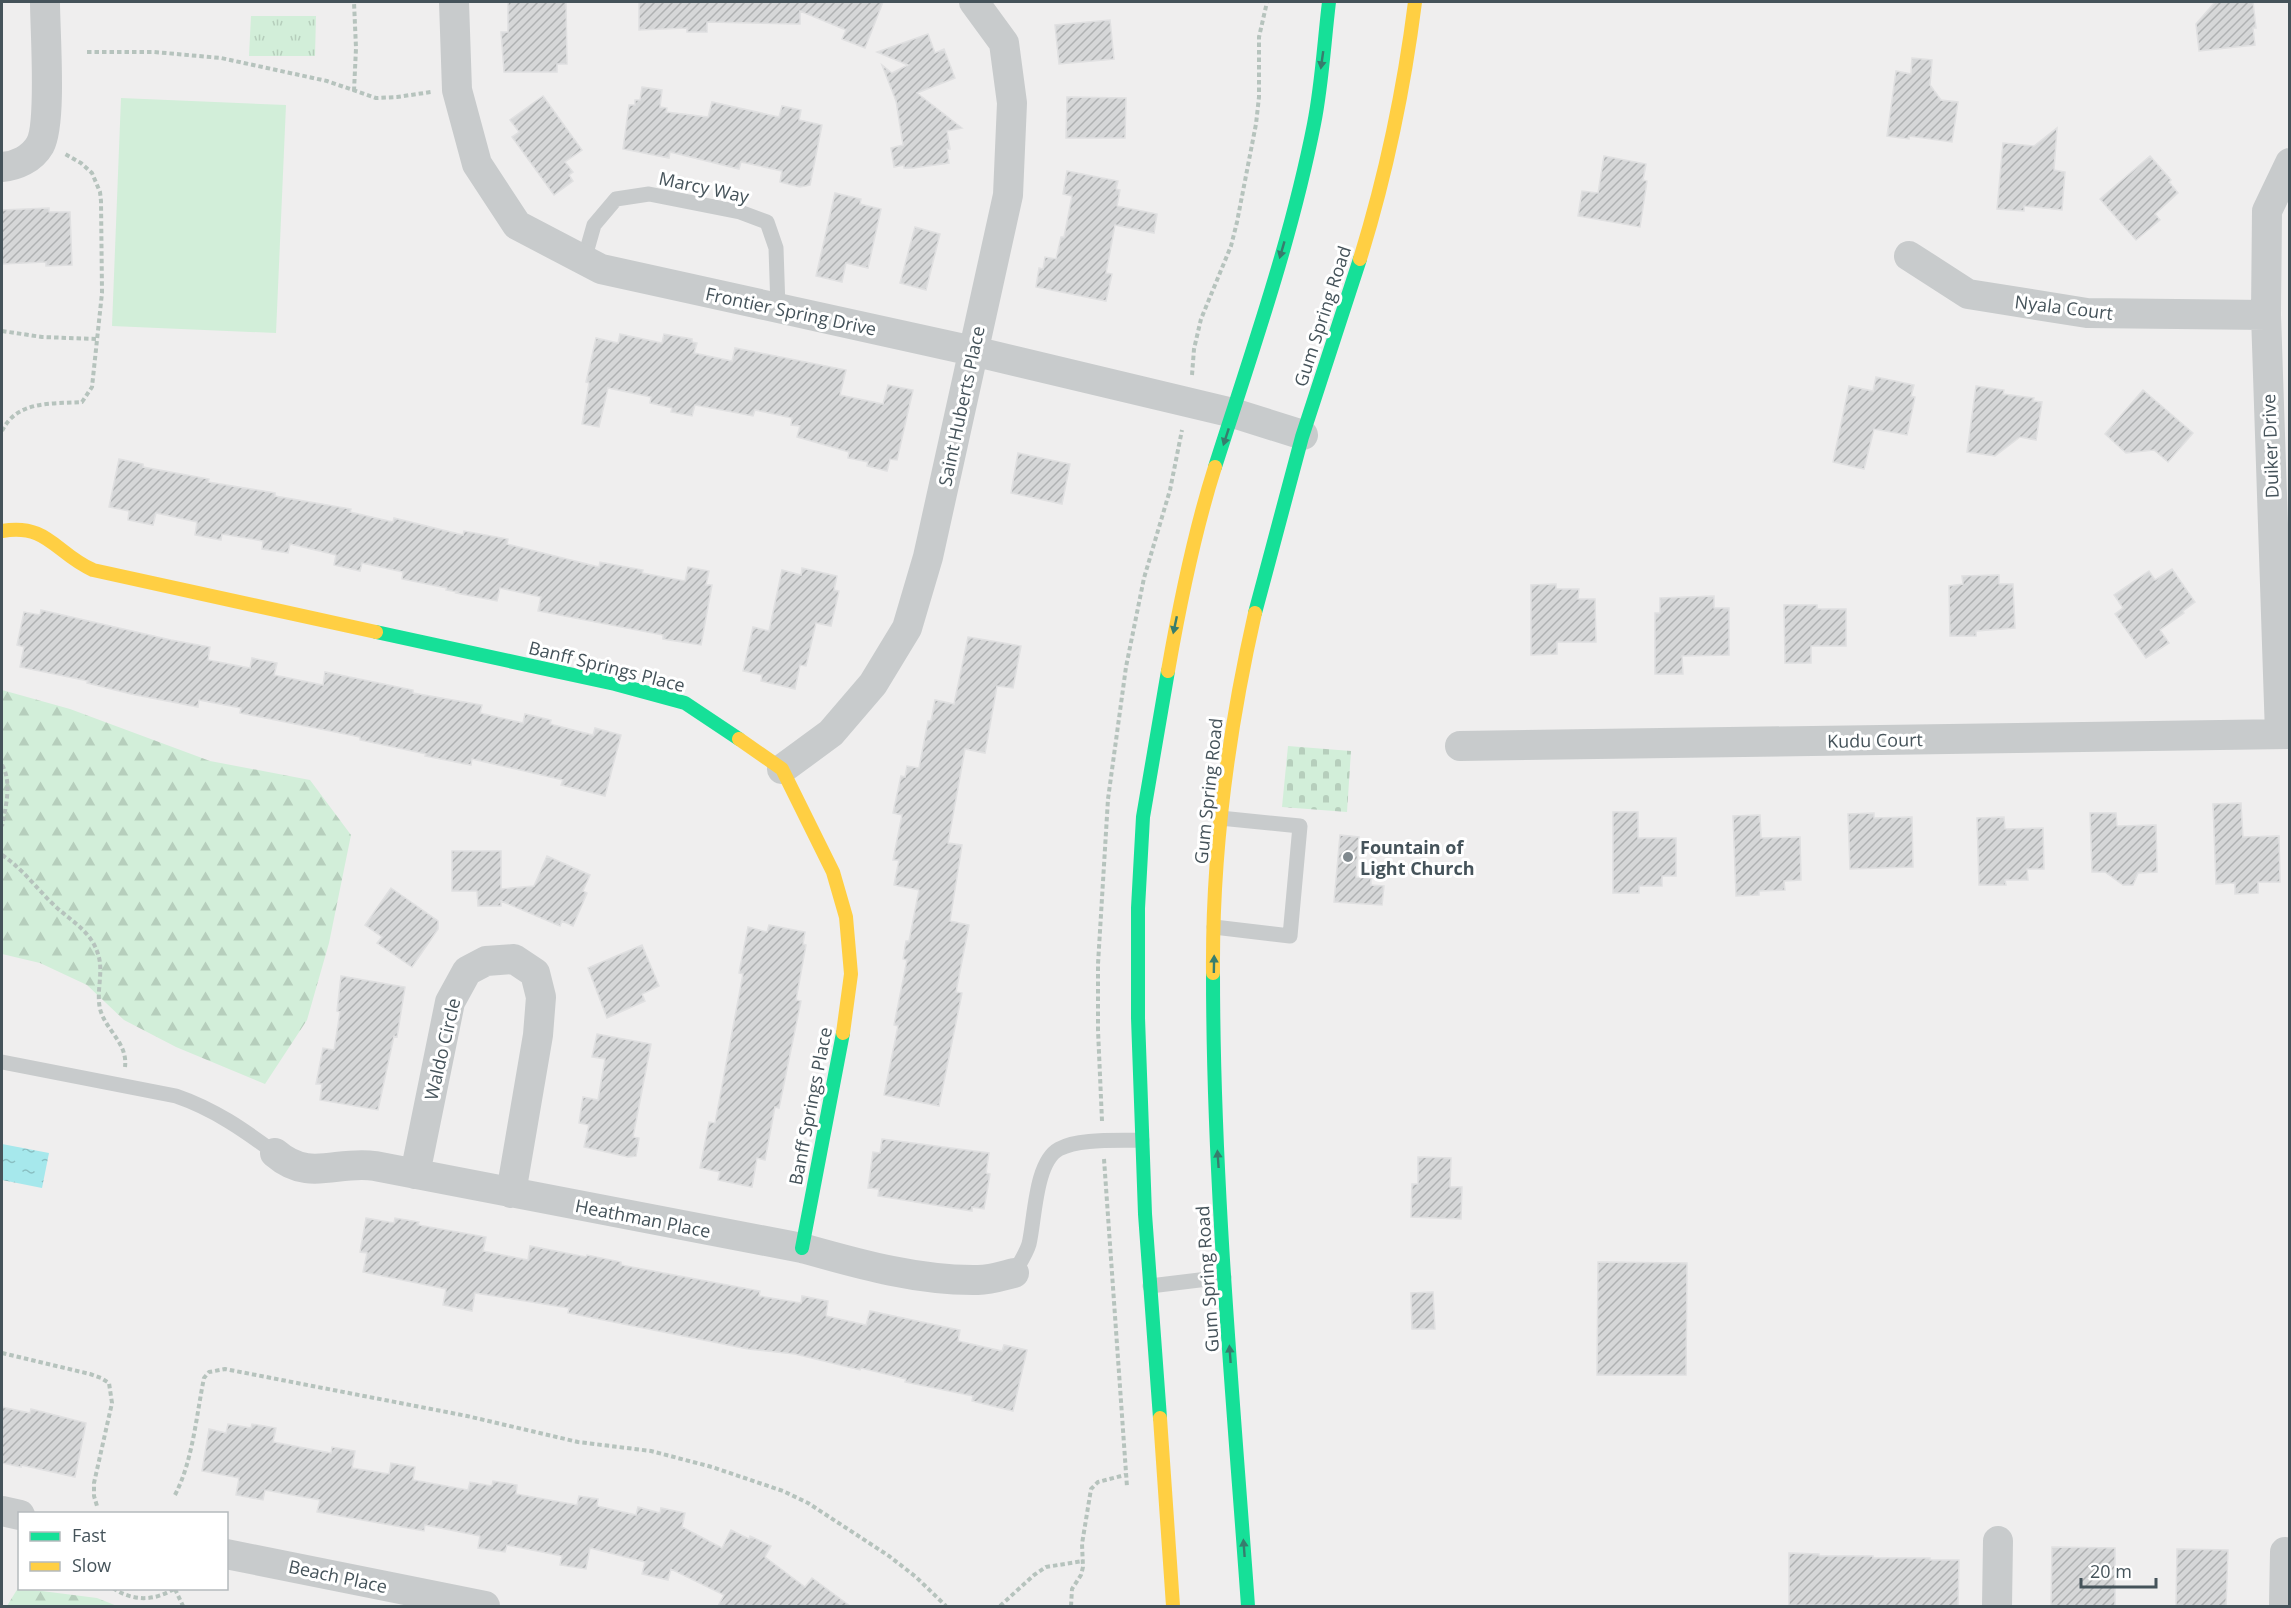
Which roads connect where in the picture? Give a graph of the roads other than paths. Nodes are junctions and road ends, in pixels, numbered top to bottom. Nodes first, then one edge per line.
1 (45, 2) edge
2 (454, 2) edge
3 (974, 2) edge
4 (1329, 2) edge
5 (1415, 2) edge
6 (2289, 163) edge
7 (2, 167) edge
8 (1909, 256) dead end
9 (584, 260) junction
10 (778, 308) junction
11 (2266, 315) junction
12 (973, 351) junction
13 (1233, 413) junction
14 (1303, 435) junction
15 (2, 531) edge
16 (2285, 734) edge
17 (1460, 746) dead end
18 (782, 770) junction
19 (1220, 818) junction
20 (1214, 927) junction
21 (2, 1062) edge
22 (1142, 1140) junction
23 (275, 1154) joint
24 (415, 1174) junction
25 (511, 1193) junction
26 (802, 1248) junction
27 (1014, 1273) joint
28 (1224, 1277) junction
29 (1150, 1286) junction
30 (2, 1511) edge
31 (18, 1515) edge
32 (1998, 1541) dead end
33 (2285, 1552) dead end
34 (228, 1554) edge
35 (485, 1606) edge
36 (1173, 1606) edge
37 (1248, 1606) edge
38 (1997, 1606) edge
39 (2284, 1606) edge

1 - 7 street
2 - 9 street, Frontier Spring Drive
3 - 12 street, Saint Huberts Place
4 -> 13 main road
5 - 14 main road, Gum Spring Road
6 - 11 street, Duiker Drive
8 - 11 street, Nyala Court
9 - 10 street, Frontier Spring Drive
9 - 10 lane, Marcy Way
10 - 12 street, Frontier Spring Drive
11 - 16 street, Duiker Drive
12 - 13 street, Frontier Spring Drive
12 - 18 street, Saint Huberts Place
13 - 14 street, Frontier Spring Drive
13 -> 22 main road
14 - 19 main road, Gum Spring Road
15 - 18 main road, Banff Springs Place
16 - 17 street, Kudu Court
18 - 26 main road, Banff Springs Place
19 - 20 main road, Gum Spring Road
19 - 20 lane
28 -> 20 main road, Gum Spring Road
21 - 23 lane
22 - 27 lane
22 - 29 main road
23 - 24 street, Heathman Place
24 - 25 street, Heathman Place
24 - 25 street, Waldo Circle
25 - 26 street, Heathman Place
26 - 27 street, Heathman Place
28 - 29 lane
37 -> 28 main road, Gum Spring Road
29 - 36 main road
30 - 31 street
32 - 38 street
33 - 39 street
34 - 35 street, Beach Place

